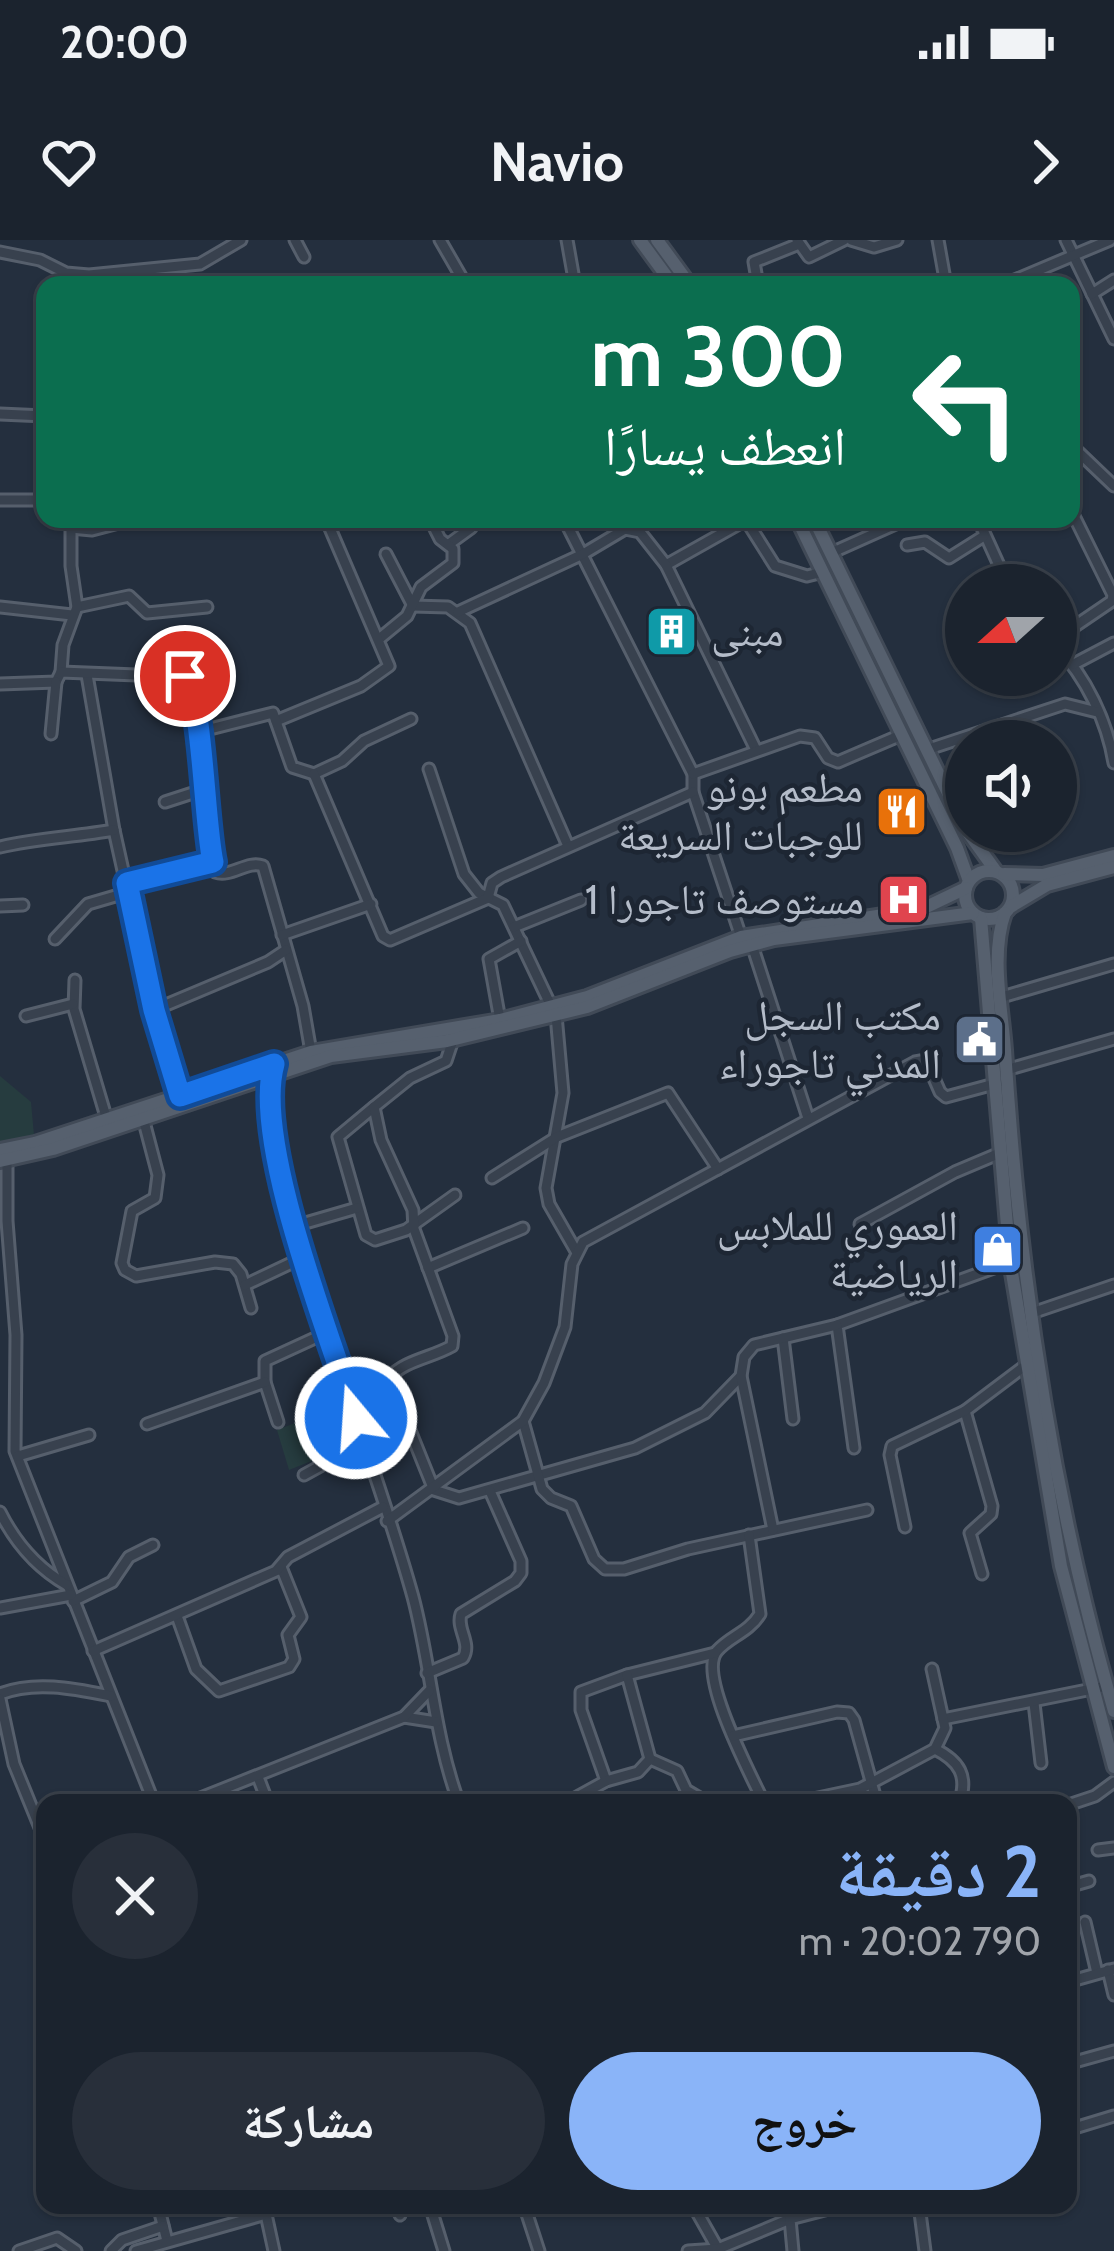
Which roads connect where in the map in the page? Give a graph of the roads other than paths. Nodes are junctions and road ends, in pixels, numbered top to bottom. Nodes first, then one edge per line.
1 (241, 240) edge
2 (295, 240) edge
3 (440, 240) edge
4 (567, 240) edge
5 (640, 240) edge
6 (657, 240) edge
7 (847, 240) edge
8 (897, 240) edge
9 (938, 240) edge
10 (1066, 240) edge
11 (1110, 240) edge
12 (798, 242) edge
13 (0, 255) edge
14 (1074, 256) junction
15 (304, 257) dead end
16 (151, 271) junction
17 (62, 276) edge
18 (98, 276) edge
19 (152, 276) edge
20 (461, 276) edge
21 (573, 276) edge
22 (666, 276) edge
23 (683, 276) edge
24 (756, 276) edge
25 (944, 276) edge
26 (1025, 276) edge
27 (1114, 280) edge
28 (1092, 294) junction
29 (1114, 339) edge
30 (0, 414) edge
31 (36, 416) edge
32 (1080, 454) edge
33 (1114, 486) edge
34 (0, 500) edge
35 (36, 500) edge
36 (71, 528) edge
37 (330, 528) edge
38 (434, 528) edge
39 (471, 528) edge
40 (569, 528) edge
41 (622, 528) edge
42 (633, 528) edge
43 (732, 528) edge
44 (751, 528) edge
45 (801, 528) edge
46 (818, 528) edge
47 (876, 528) edge
48 (981, 528) edge
49 (1080, 528) edge
50 (984, 536) junction
51 (449, 544) junction
52 (907, 545) dead end
53 (386, 554) dead end
54 (583, 554) junction
55 (831, 554) junction
56 (998, 564) edge
57 (666, 565) junction
58 (823, 572) junction
59 (413, 606) junction
60 (0, 607) edge
61 (206, 607) dead end
62 (74, 611) junction
63 (458, 612) junction
64 (1077, 627) edge
65 (379, 639) junction
66 (1114, 644) edge
67 (1077, 662) edge
68 (1077, 670) edge
69 (87, 675) junction
70 (1081, 675) junction
71 (59, 677) junction
72 (0, 684) edge
73 (1065, 704) junction
74 (1097, 712) junction
75 (411, 719) dead end
76 (276, 722) junction
77 (198, 732) junction
78 (51, 734) dead end
79 (901, 735) junction
80 (1112, 740) edge
81 (928, 749) junction
82 (756, 750) junction
83 (1114, 763) edge
84 (429, 769) dead end
85 (314, 774) junction
86 (693, 774) junction
87 (945, 785) edge
88 (202, 790) junction
89 (693, 792) junction
90 (165, 802) dead end
91 (114, 830) junction
92 (568, 846) junction
93 (0, 848) edge
94 (983, 852) edge
95 (1114, 856) edge
96 (213, 862) junction
97 (1114, 867) edge
98 (999, 873) junction
99 (968, 884) junction
100 (128, 888) junction
101 (488, 898) junction
102 (580, 900) dead end
103 (371, 904) junction
104 (23, 905) dead end
105 (0, 906) edge
106 (1008, 910) junction
107 (977, 915) junction
108 (871, 921) junction
109 (514, 927) junction
110 (282, 935) junction
111 (55, 939) dead end
112 (521, 941) junction
113 (746, 941) junction
114 (286, 950) junction
115 (1114, 964) edge
116 (75, 980) dead end
117 (1001, 997) junction
118 (73, 1004) junction
119 (154, 1010) junction
120 (553, 1011) junction
121 (26, 1016) dead end
122 (500, 1020) junction
123 (454, 1035) junction
124 (1114, 1039) edge
125 (311, 1052) junction
126 (272, 1070) junction
127 (1002, 1078) junction
128 (180, 1096) junction
129 (374, 1107) junction
130 (143, 1118) junction
131 (808, 1118) junction
132 (107, 1120) junction
133 (557, 1137) junction
134 (1000, 1153) junction
135 (4, 1156) edge
136 (718, 1169) junction
137 (492, 1178) dead end
138 (455, 1195) dead end
139 (357, 1208) junction
140 (3, 1222) edge
141 (860, 1224) dead end
142 (413, 1225) junction
143 (295, 1226) junction
144 (523, 1228) dead end
145 (576, 1251) junction
146 (304, 1257) junction
147 (1017, 1259) junction
148 (428, 1268) junction
149 (244, 1285) junction
150 (1114, 1285) edge
151 (251, 1308) dead end
152 (1032, 1313) junction
153 (837, 1325) junction
154 (328, 1331) junction
155 (782, 1338) junction
156 (1026, 1365) junction
157 (740, 1376) junction
158 (389, 1378) junction
159 (0, 1379) edge
160 (13, 1379) junction
161 (265, 1382) junction
162 (348, 1394) junction
163 (965, 1411) junction
164 (793, 1419) dead end
165 (523, 1421) junction
166 (278, 1422) dead end
167 (147, 1424) dead end
168 (88, 1435) dead end
169 (364, 1442) junction
170 (854, 1448) dead end
171 (0, 1453) edge
172 (16, 1454) junction
173 (536, 1474) junction
174 (304, 1475) dead end
175 (434, 1490) junction
176 (490, 1491) junction
177 (383, 1507) junction
178 (867, 1510) dead end
179 (0, 1512) edge
180 (387, 1521) junction
181 (905, 1527) dead end
182 (773, 1530) junction
183 (749, 1535) junction
184 (153, 1545) dead end
185 (280, 1567) junction
186 (982, 1574) dead end
187 (70, 1593) junction
188 (0, 1608) edge
189 (177, 1616) junction
190 (93, 1651) junction
191 (715, 1652) junction
192 (932, 1669) dead end
193 (427, 1672) junction
194 (627, 1675) junction
195 (1092, 1689) junction
196 (429, 1691) junction
197 (111, 1696) junction
198 (0, 1697) edge
199 (1112, 1699) edge
200 (1034, 1703) junction
201 (404, 1717) junction
202 (943, 1719) junction
203 (436, 1722) junction
204 (734, 1736) junction
205 (935, 1749) junction
206 (650, 1759) junction
207 (1041, 1763) dead end
208 (1114, 1766) edge
209 (258, 1777) junction
210 (606, 1781) junction
211 (1114, 1782) edge
212 (872, 1783) junction
213 (150, 1794) edge
214 (212, 1794) edge
215 (265, 1794) edge
216 (456, 1794) edge
217 (583, 1794) edge
218 (693, 1794) edge
219 (760, 1794) edge
220 (836, 1794) edge
221 (875, 1794) edge
222 (962, 1794) edge
223 (1077, 1802) edge
224 (36, 1818) edge
225 (1114, 1848) edge
226 (1098, 1850) dead end
227 (1089, 1881) dead end
228 (1077, 1884) edge
229 (1085, 1922) dead end
230 (1106, 1970) edge
231 (1077, 1979) edge
232 (1114, 1995) edge
233 (1114, 2051) edge
234 (1077, 2061) edge
235 (1114, 2116) edge
236 (1077, 2127) edge
237 (160, 2214) edge
238 (252, 2214) edge
239 (266, 2214) edge
240 (433, 2214) edge
241 (527, 2214) edge
242 (698, 2214) edge
243 (789, 2214) edge
244 (807, 2214) edge
245 (920, 2214) edge
246 (790, 2218) junction
247 (163, 2226) junction
248 (167, 2241) junction
249 (718, 2250) edge
250 (19, 2251) edge
251 (76, 2251) edge
252 (110, 2251) edge
253 (136, 2251) edge
254 (274, 2251) edge
255 (444, 2251) edge
256 (539, 2251) edge
257 (688, 2251) edge
258 (793, 2251) edge
259 (926, 2251) edge

1 - 16 street
2 - 15 street
3 - 20 street
4 - 21 street
5 - 22 main road
6 - 23 main road
7 - 8 street
7 - 12 street
9 - 25 street
10 - 14 street
11 - 14 street
12 - 24 street
13 - 17 street
14 - 26 street
14 - 28 street
16 - 18 street
16 - 19 street
27 - 28 street
28 - 29 street
30 - 31 street
32 - 33 street
34 - 35 street
36 - 62 street
37 - 65 street
38 - 51 street
39 - 51 street
40 - 54 street
41 - 54 street
42 - 57 street
43 - 57 street
44 - 58 street
45 - 58 main road
46 - 55 main road
47 - 55 street
48 - 50 street
49 - 64 street
50 - 52 street
50 - 56 street
51 - 59 street
53 - 59 street
54 - 63 street
54 - 86 street
55 - 81 main road
57 - 82 street
58 - 79 main road
59 - 63 street
59 - 65 street
60 - 62 street
61 - 62 street
62 - 71 street
63 - 92 street
65 - 76 street
66 - 67 street
68 - 70 street
69 - 71 street
69 - 77 street
69 - 91 street
70 - 73 street
70 - 74 street
71 - 72 street
71 - 78 street
73 - 74 street
73 - 81 street
74 - 80 street
75 - 85 street
76 - 77 street
76 - 85 street
77 - 88 street
79 - 82 street
79 - 99 main road
80 - 83 street
81 - 87 main road
82 - 86 street
84 - 101 street
85 - 103 street
86 - 89 street
88 - 90 street
88 - 96 street
89 - 92 street
89 - 113 street
91 - 93 street
91 - 100 street
92 - 101 street
94 - 98 main road
95 - 98 main road
96 - 100 street
96 - 110 street
97 - 106 main road
98 - 99 main road
98 - 106 main road
99 - 107 main road
99 - 108 main road
100 - 111 street
100 - 119 street
101 - 103 street
101 - 109 street
102 - 109 street
103 - 110 street
104 - 105 street
106 - 107 main road
106 - 117 main road
107 - 108 main road
107 - 127 main road
108 - 113 main road
109 - 112 street
110 - 114 street
112 - 120 street
112 - 122 street
113 - 120 main road
113 - 131 street
114 - 119 street
114 - 125 street
115 - 117 street
116 - 118 street
117 - 127 main road
118 - 121 street
118 - 132 street
119 - 128 street
120 - 122 main road
120 - 123 main road
120 - 133 street
122 - 123 main road
123 - 125 main road
123 - 126 main road
123 - 129 street
124 - 127 street
125 - 126 main road
126 - 128 main road
126 - 130 main road
126 - 143 street
127 - 131 street
127 - 134 main road
127 - 147 main road
128 - 132 main road
129 - 139 street
129 - 142 street
130 - 135 main road
130 - 149 street
131 - 136 street
132 - 135 main road
133 - 136 street
133 - 137 street
133 - 145 street
134 - 141 street
134 - 147 main road
135 - 140 street
136 - 145 street
138 - 142 street
139 - 142 street
139 - 143 street
140 - 160 street
142 - 148 street
143 - 146 street
144 - 148 street
145 - 165 street
146 - 149 street
146 - 154 street
147 - 152 main road
147 - 153 street
147 - 156 main road
148 - 158 street
149 - 151 street
150 - 152 street
152 - 199 main road
153 - 155 street
153 - 170 street
154 - 161 street
154 - 162 street
155 - 157 street
155 - 164 street
156 - 163 street
156 - 195 main road
157 - 173 street
157 - 182 street
158 - 162 street
158 - 175 street
159 - 160 street
160 - 172 street
161 - 166 street
161 - 167 street
162 - 169 street
163 - 181 street
163 - 186 street
165 - 173 street
165 - 175 street
168 - 172 street
169 - 174 street
169 - 177 street
171 - 172 street
172 - 187 street
173 - 176 street
173 - 183 street
175 - 176 street
175 - 180 street
176 - 193 street
177 - 180 street
177 - 185 street
178 - 182 street
179 - 187 street
180 - 193 street
182 - 183 street
183 - 191 street
184 - 187 street
185 - 189 street
185 - 189 street
187 - 188 street
187 - 190 street
189 - 190 street
190 - 197 street
191 - 194 street
191 - 204 street
192 - 202 street
193 - 196 street
194 - 206 street
194 - 210 street
195 - 199 street
195 - 200 street
195 - 208 main road
196 - 201 street
196 - 203 street
197 - 198 street
197 - 213 street
198 - 224 street
200 - 202 street
200 - 207 street
201 - 203 street
201 - 209 street
202 - 205 street
203 - 216 street
204 - 212 street
204 - 219 street
205 - 212 street
205 - 222 street
206 - 210 street
206 - 218 street
209 - 214 street
209 - 215 street
210 - 217 street
211 - 223 street
212 - 220 street
212 - 221 street
225 - 226 street
227 - 228 street
229 - 230 street
230 - 231 street
230 - 232 street
233 - 234 street
235 - 236 street
237 - 247 street
238 - 248 street
239 - 254 street
240 - 255 street
241 - 256 street
242 - 249 street
243 - 246 street
244 - 246 street
245 - 259 street
246 - 249 street
246 - 258 street
247 - 248 street
247 - 252 street
248 - 253 street
249 - 257 street
250 - 251 street

